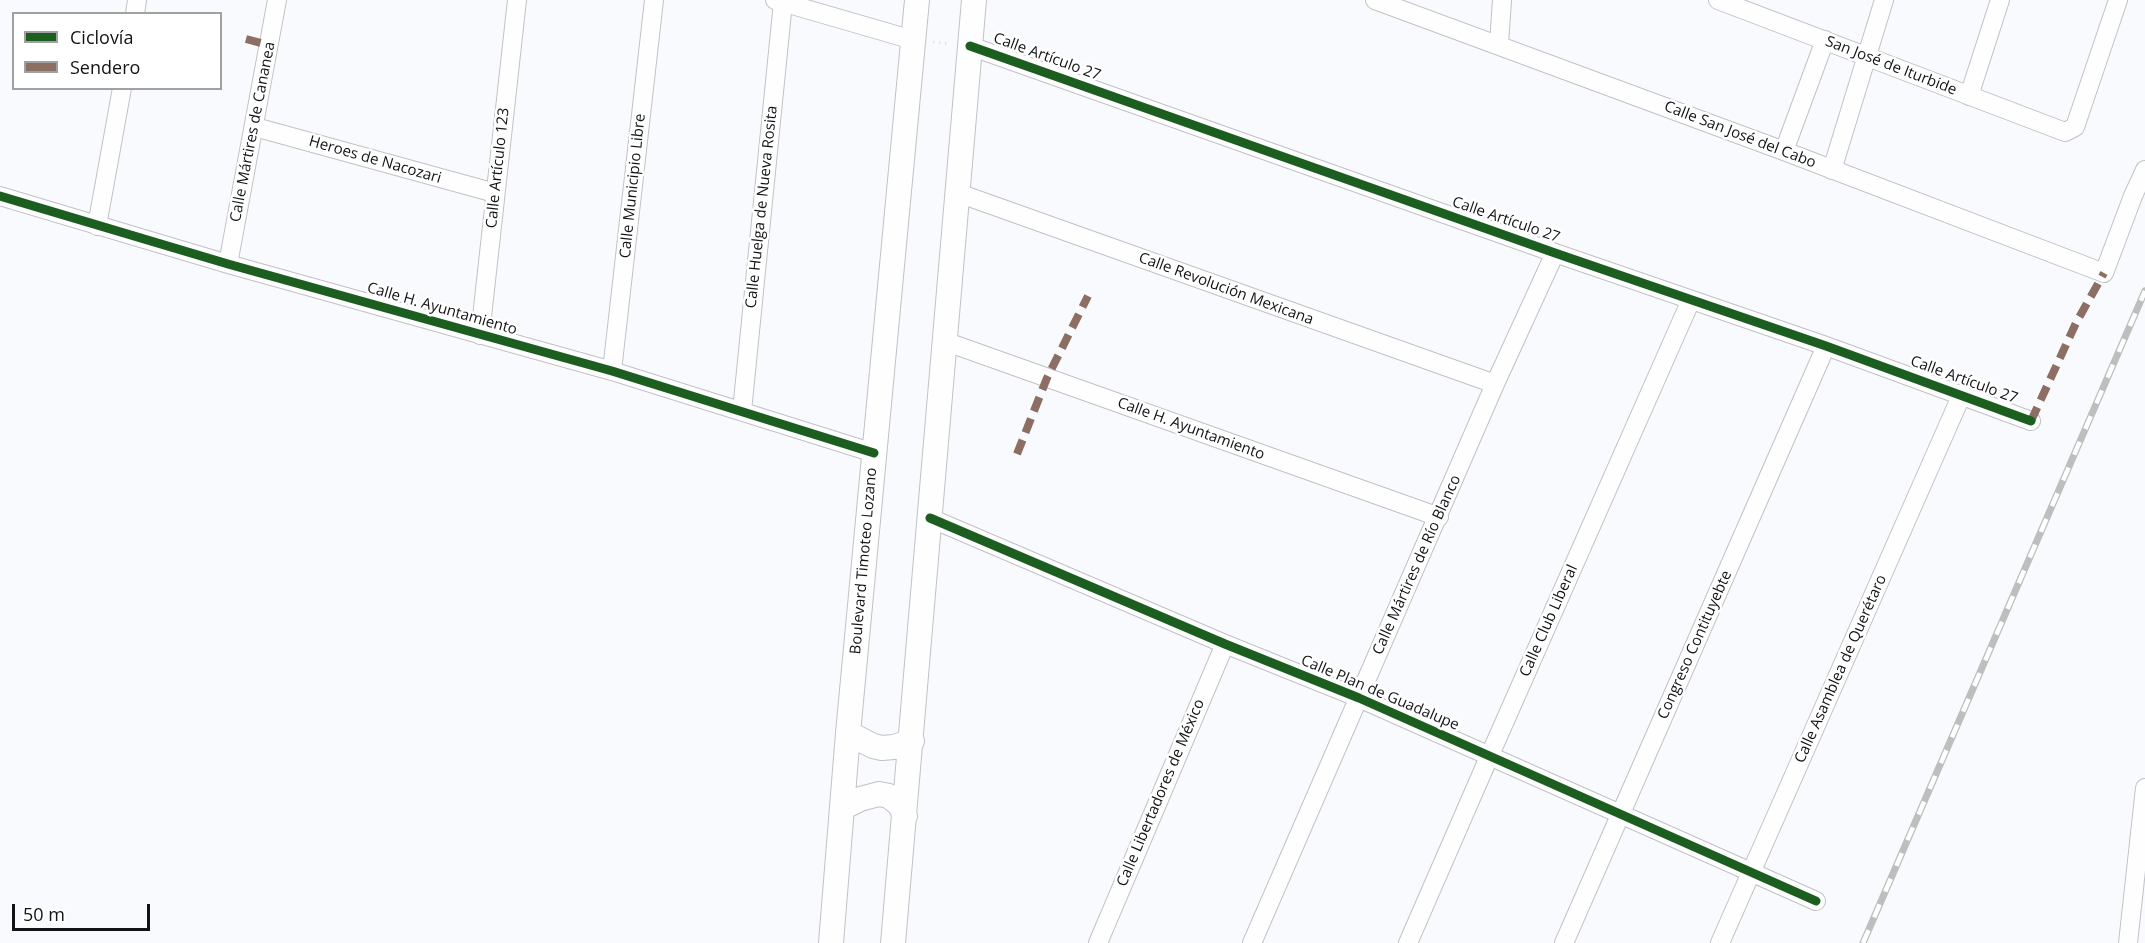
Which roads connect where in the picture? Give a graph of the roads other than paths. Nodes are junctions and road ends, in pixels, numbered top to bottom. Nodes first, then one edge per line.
1 (277, 0) edge
2 (517, 0) edge
3 (654, 0) edge
4 (917, 0) edge
5 (974, 0) edge
6 (1375, 0) edge
7 (1502, 0) edge
8 (1718, 0) edge
9 (1884, 0) edge
10 (2000, 0) edge
11 (2118, 0) edge
12 (779, 1) edge
13 (1767, 8) edge
14 (914, 40) junction
15 (1825, 40) junction
16 (1498, 44) junction
17 (970, 46) junction
18 (1866, 56) junction
19 (122, 90) edge
20 (1969, 96) junction
21 (255, 127) junction
22 (1784, 151) junction
23 (1832, 170) junction
24 (2145, 170) edge
25 (958, 193) junction
26 (495, 194) junction
27 (0, 196) edge
28 (97, 226) junction
29 (1555, 253) junction
30 (228, 264) junction
31 (1691, 300) junction
32 (480, 336) junction
33 (944, 340) junction
34 (1826, 346) junction
35 (612, 371) junction
36 (1495, 384) junction
37 (1962, 394) junction
38 (742, 411) junction
39 (2031, 421) dead end
40 (874, 453) junction
41 (1438, 517) junction
42 (930, 518) junction
43 (1225, 644) junction
44 (1359, 698) junction
45 (848, 733) junction
46 (912, 741) junction
47 (1489, 757) junction
48 (2145, 788) edge
49 (842, 808) junction
50 (1621, 814) junction
51 (905, 816) junction
52 (1751, 871) junction
53 (1816, 901) dead end
54 (831, 943) edge
55 (893, 943) edge
56 (1098, 943) edge
57 (1252, 943) edge
58 (1408, 943) edge
59 (1564, 943) edge
60 (1720, 943) edge
61 (2128, 943) edge

1 - 21 street, Calle Mártires de Cananea
2 - 26 street, Calle Artículo 123
3 - 35 street, Calle Municipio Libre
4 - 14 main road, Boulevard Timoteo Lozano
5 - 17 main road
6 - 16 street, Calle San José del Cabo
7 - 16 street
8 - 13 street, San José de Iturbide
9 - 18 street
10 - 20 street
11 - 20 street, San José de Iturbide
12 - 14 street
12 - 38 street, Calle Huelga de Nueva Rosita
13 - 15 street, San José de Iturbide
14 - 40 main road, Boulevard Timoteo Lozano
15 - 18 street, San José de Iturbide
15 - 22 street
16 - 22 street, Calle San José del Cabo
17 - 25 main road
17 - 29 street, Calle Artículo 27
18 - 20 street, San José de Iturbide
18 - 23 street
19 - 28 street
21 - 26 street, Heroes de Nacozari
21 - 30 street, Calle Mártires de Cananea
22 - 23 street, Calle San José del Cabo
23 - 24 street, Calle San José del Cabo
25 - 33 main road
25 - 36 street, Calle Revolución Mexicana
26 - 32 street, Calle Artículo 123
27 - 28 street, Calle H. Ayuntamiento
28 - 30 street, Calle H. Ayuntamiento
29 - 31 street, Calle Artículo 27
29 - 36 street, Calle Mártires de Río Blanco
30 - 32 street, Calle H. Ayuntamiento
31 - 34 street, Calle Artículo 27
31 - 47 street, Calle Club Liberal
32 - 35 street, Calle H. Ayuntamiento
33 - 41 street, Calle H. Ayuntamiento
33 - 42 main road
34 - 37 street, Calle Artículo 27
34 - 50 street, Congreso Contituyebte
35 - 38 street, Calle H. Ayuntamiento
36 - 41 street, Calle Mártires de Río Blanco
37 - 39 street, Calle Artículo 27
37 - 52 street, Calle Asamblea de Querétaro
38 - 40 street, Calle H. Ayuntamiento
40 - 45 main road, Boulevard Timoteo Lozano
41 - 44 street, Calle Mártires de Río Blanco
42 - 43 street, Calle Plan de Guadalupe
42 - 46 main road
43 - 44 street, Calle Plan de Guadalupe
43 - 56 street, Calle Libertadores de México
44 - 47 street, Calle Plan de Guadalupe
44 - 57 street, Calle Mártires de Río Blanco
45 - 46 main road
45 - 49 main road, Boulevard Timoteo Lozano
46 - 51 main road
47 - 50 street, Calle Plan de Guadalupe
47 - 58 street, Calle Club Liberal
48 - 61 street
49 - 51 main road
49 - 54 main road, Boulevard Timoteo Lozano
50 - 52 street, Calle Plan de Guadalupe
50 - 59 street, Congreso Contituyebte
51 - 55 main road
52 - 53 street, Calle Plan de Guadalupe
52 - 60 street, Calle Asamblea de Querétaro

